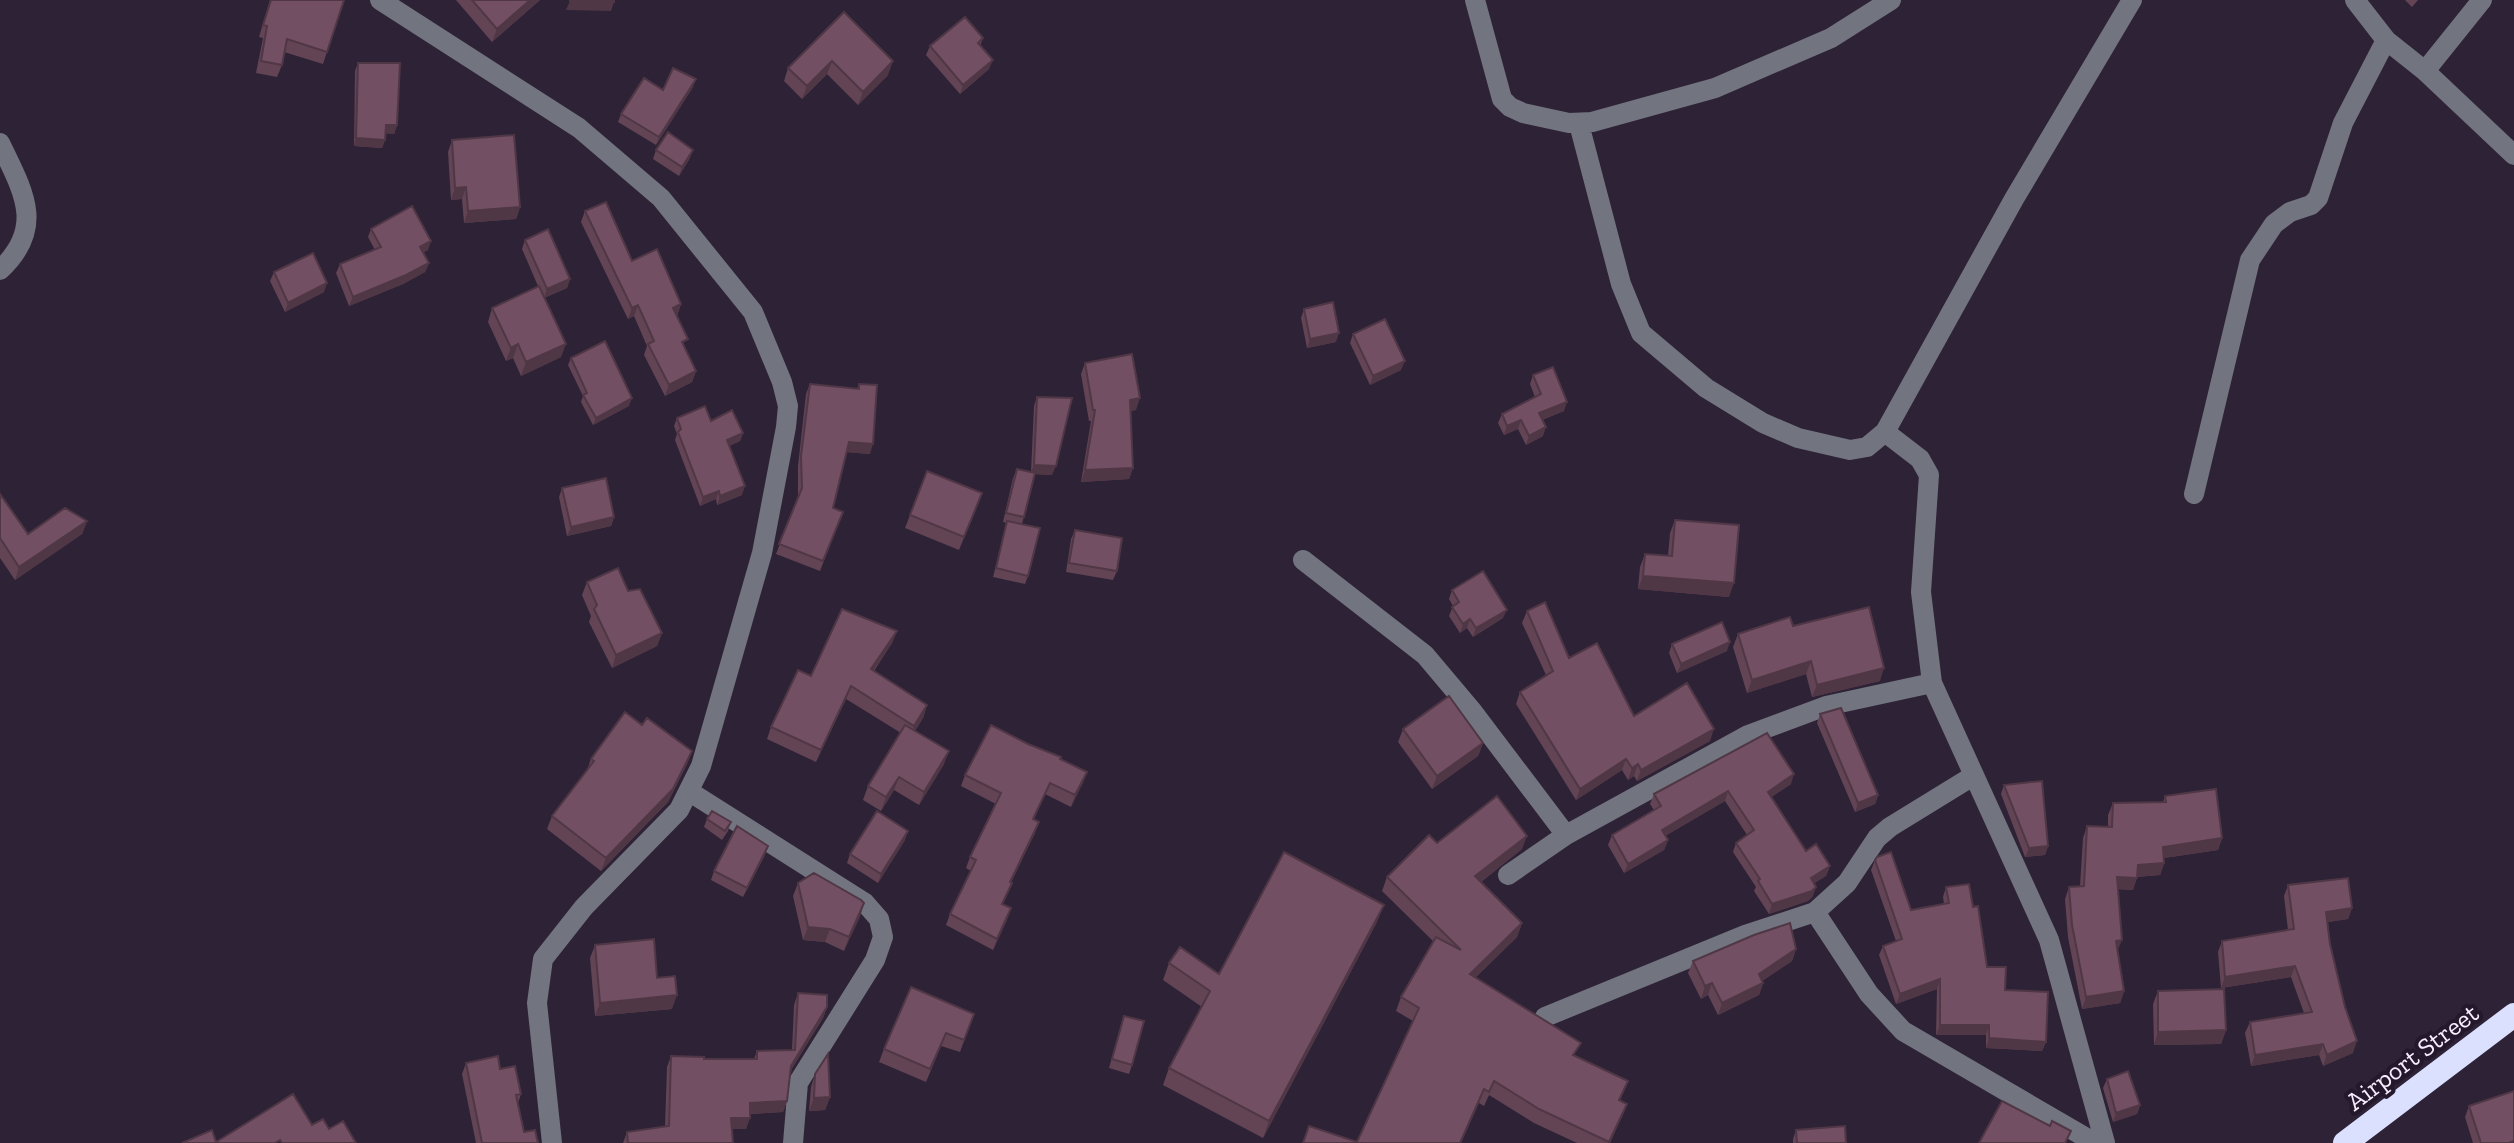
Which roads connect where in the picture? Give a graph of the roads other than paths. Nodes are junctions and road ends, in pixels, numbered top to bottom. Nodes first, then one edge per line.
1 (380, 0) edge
2 (1475, 0) edge
3 (1891, 0) edge
4 (2132, 0) edge
5 (2355, 0) edge
6 (2482, 0) edge
7 (2386, 40) junction
8 (2425, 71) junction
9 (1579, 124) junction
10 (0, 143) edge
11 (2514, 155) edge
12 (0, 270) edge
13 (1885, 432) junction
14 (2194, 494) dead end
15 (1303, 560) dead end
16 (1932, 683) junction
17 (1973, 776) junction
18 (690, 792) junction
19 (1566, 835) junction
20 (1508, 875) dead end
21 (1815, 912) junction
22 (2514, 1015) edge
23 (1545, 1017) edge
24 (552, 1143) edge
25 (793, 1143) edge
26 (2095, 1143) edge
27 (2105, 1143) edge
28 (2345, 1143) edge

1 - 18 street
2 - 9 street
3 - 9 street
4 - 13 street
5 - 7 street
6 - 8 street
7 - 8 street
7 - 14 street
8 - 11 street
9 - 13 street
10 - 12 street
13 - 16 street
15 - 19 street
16 - 17 street
16 - 19 street
17 - 21 street
17 - 27 street
18 - 24 street
18 - 25 street
19 - 20 street
21 - 23 street
21 - 26 street
22 - 28 highway, Airport Street

